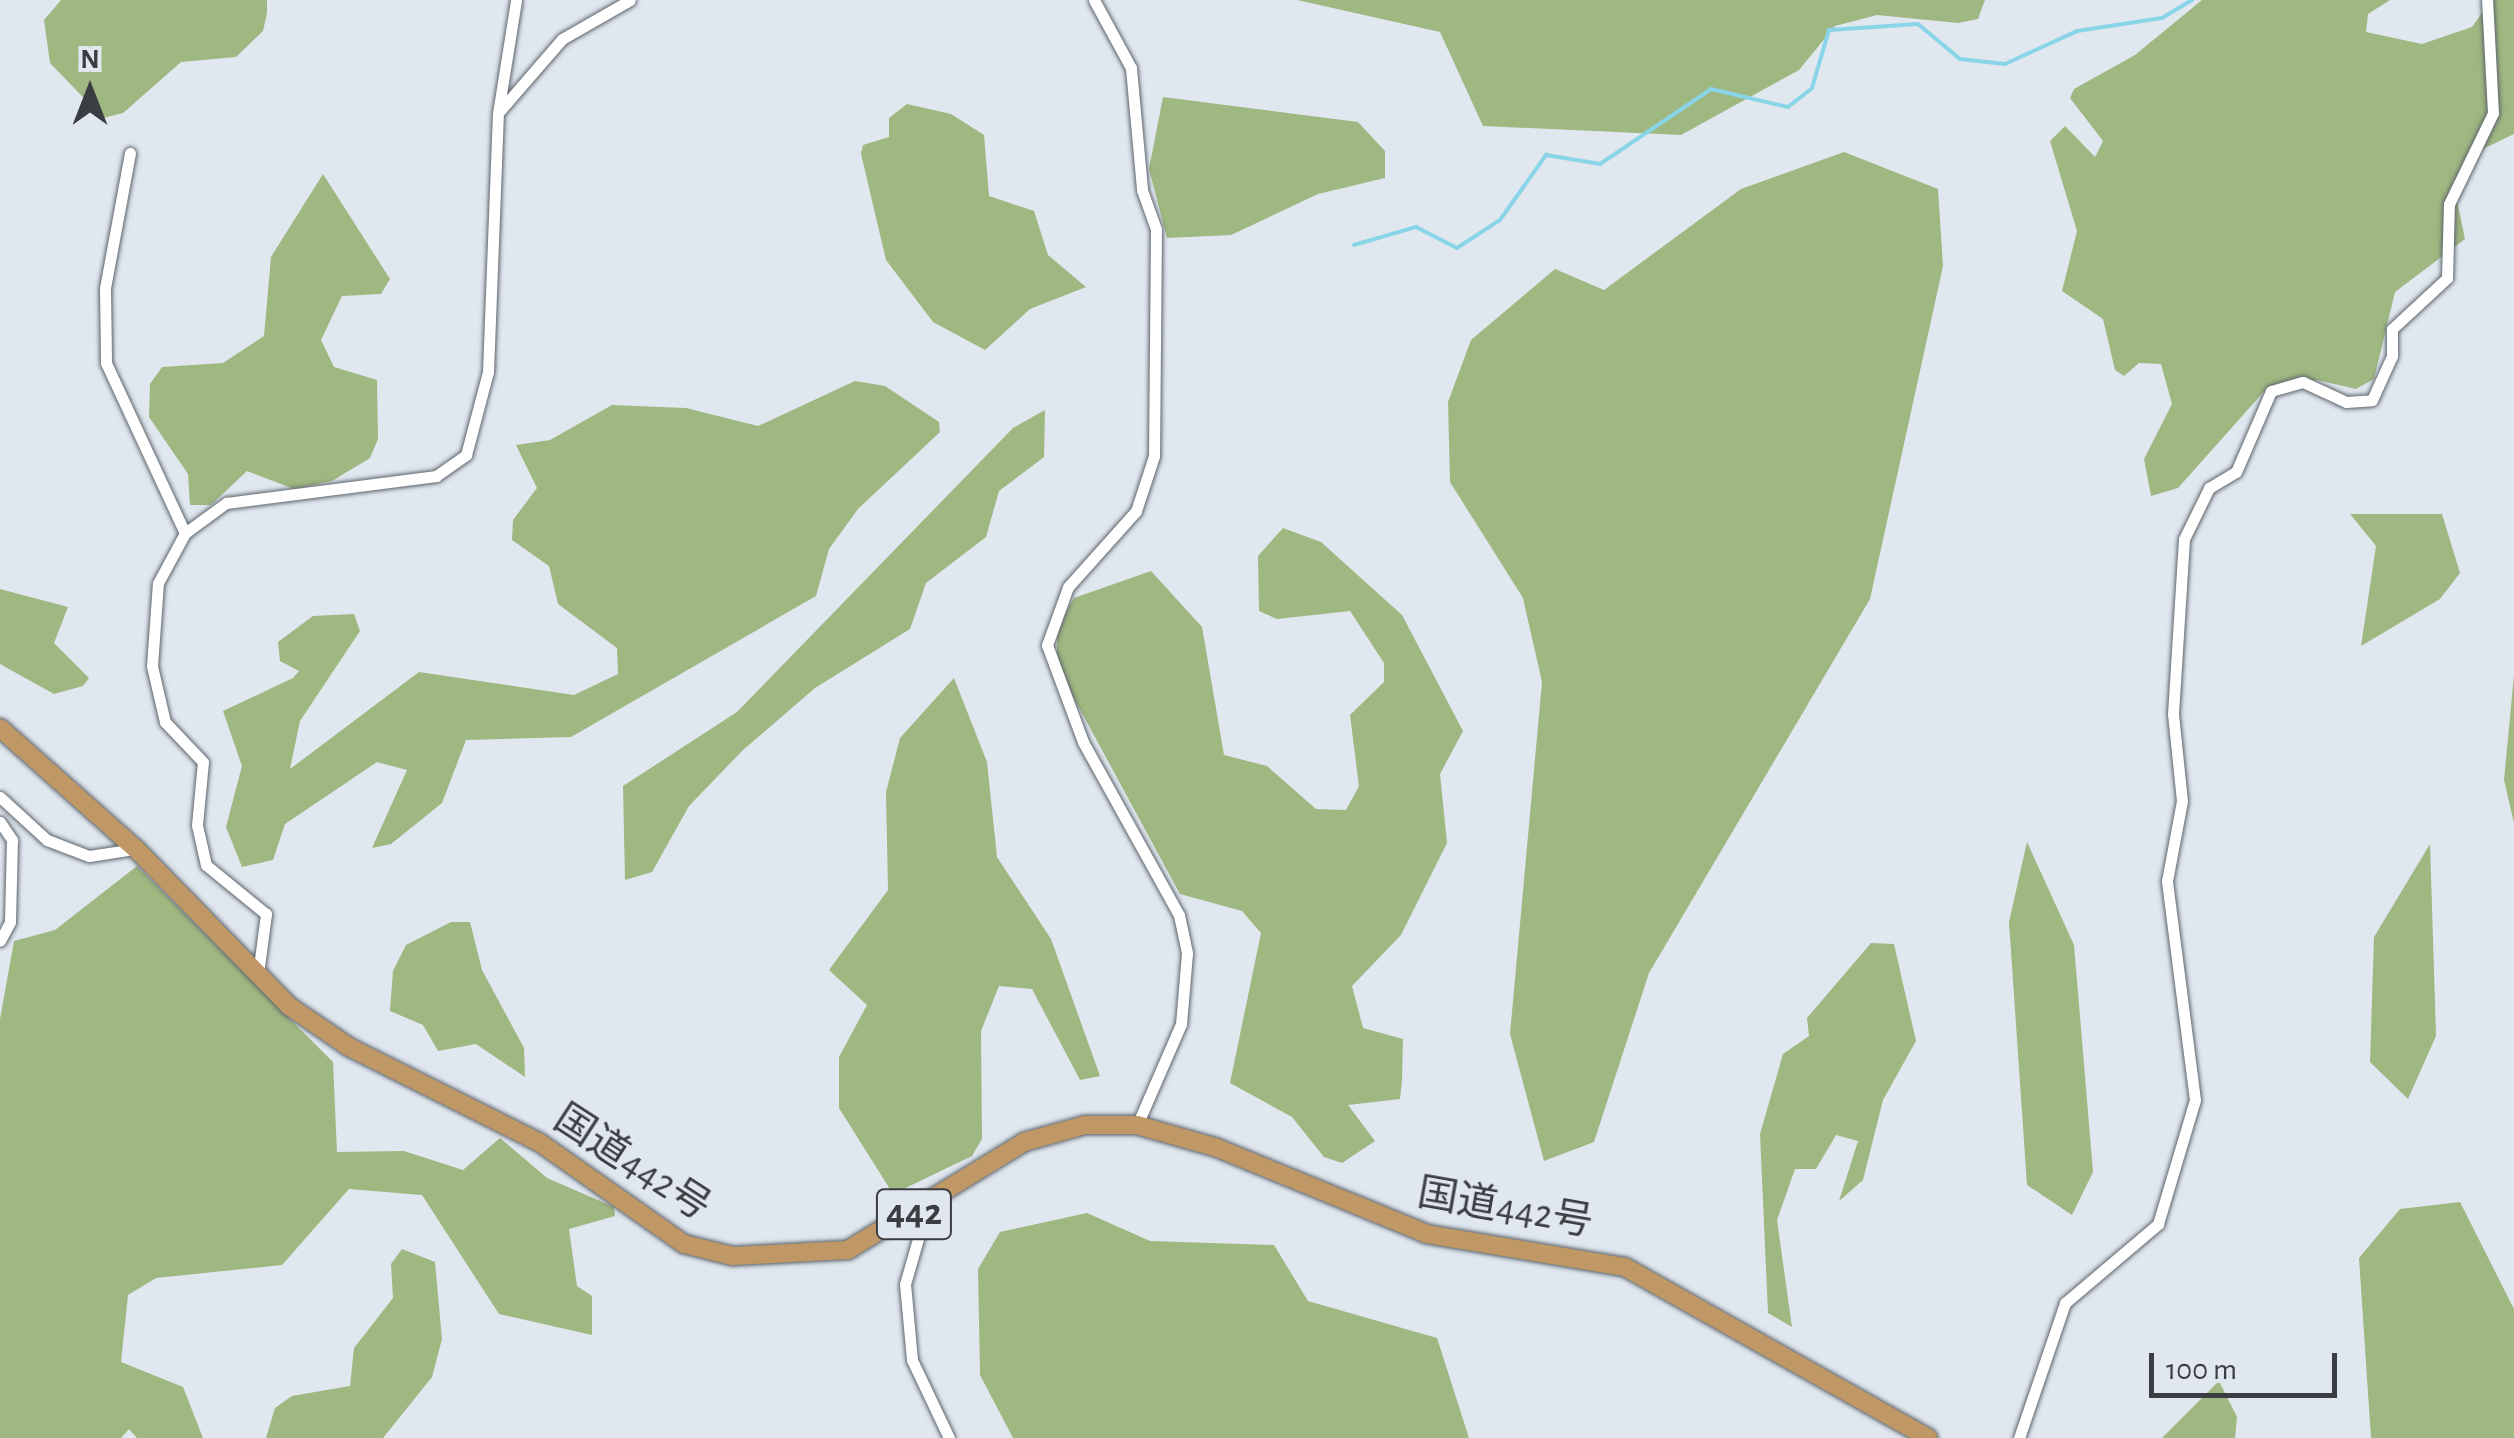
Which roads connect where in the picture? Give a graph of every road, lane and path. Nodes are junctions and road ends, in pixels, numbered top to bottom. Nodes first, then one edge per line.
1 (516, 0) edge
2 (630, 0) edge
3 (1094, 0) edge
4 (2487, 0) edge
5 (498, 113) junction
6 (130, 154) dead end
7 (185, 533) junction
8 (0, 728) edge
9 (0, 797) edge
10 (0, 822) edge
11 (136, 848) junction
12 (0, 941) edge
13 (258, 974) junction
14 (1137, 1125) junction
15 (928, 1204) junction
16 (949, 1438) edge
17 (1928, 1438) edge
18 (2019, 1438) edge

1 - 5 street
2 - 5 street
3 - 14 street
4 - 18 street
5 - 7 street
6 - 7 street
7 - 13 street
8 - 11 highway, 国道442号 / 442
9 - 11 street
10 - 12 street
11 - 13 highway, 国道442号 / 442
13 - 15 highway, 国道442号 / 442
14 - 15 highway, 国道442号 / 442
14 - 17 highway, 国道442号 / 442
15 - 16 street

